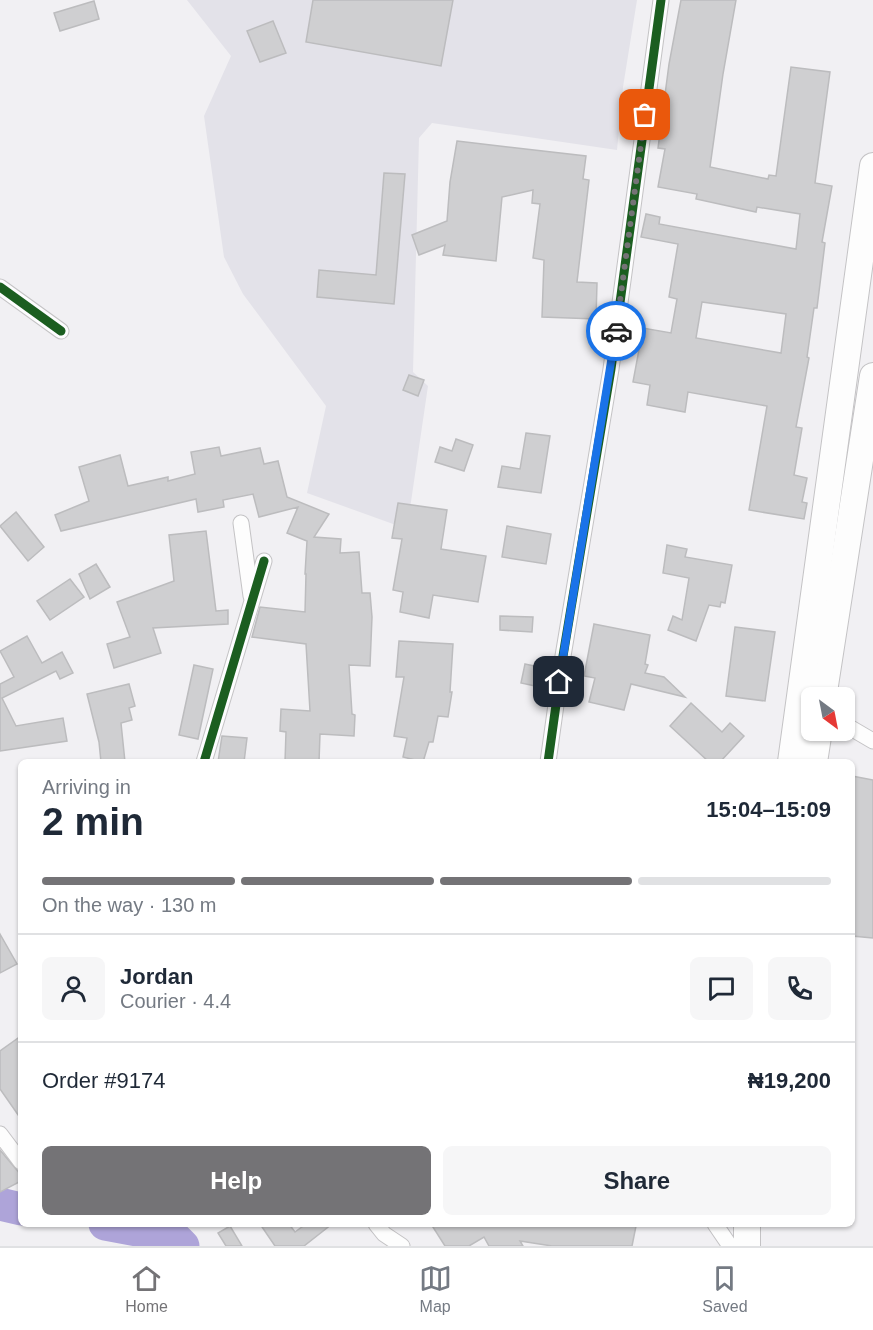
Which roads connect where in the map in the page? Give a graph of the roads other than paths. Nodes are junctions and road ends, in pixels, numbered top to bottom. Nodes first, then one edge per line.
1 (660, 0) edge
2 (873, 166) edge
3 (0, 287) edge
4 (61, 332) dead end
5 (873, 376) edge
6 (241, 523) dead end
7 (264, 561) dead end
8 (252, 599) junction
9 (808, 687) edge
10 (826, 687) edge
11 (801, 723) edge
12 (855, 730) edge
13 (817, 741) edge
14 (873, 741) edge
15 (205, 759) edge
16 (548, 759) edge
17 (791, 759) edge
18 (814, 759) edge
19 (0, 1134) edge
20 (18, 1158) edge
21 (378, 1227) edge
22 (717, 1227) edge
23 (730, 1227) edge
24 (747, 1227) edge
25 (402, 1246) edge
26 (730, 1246) edge
27 (747, 1246) edge

1 - 16 street
2 - 9 highway
3 - 4 street
5 - 10 highway
6 - 8 street
7 - 8 street
8 - 15 street
11 - 17 highway
12 - 14 street
13 - 18 highway
19 - 20 street
21 - 25 street
22 - 26 street
23 - 26 highway
24 - 27 highway

